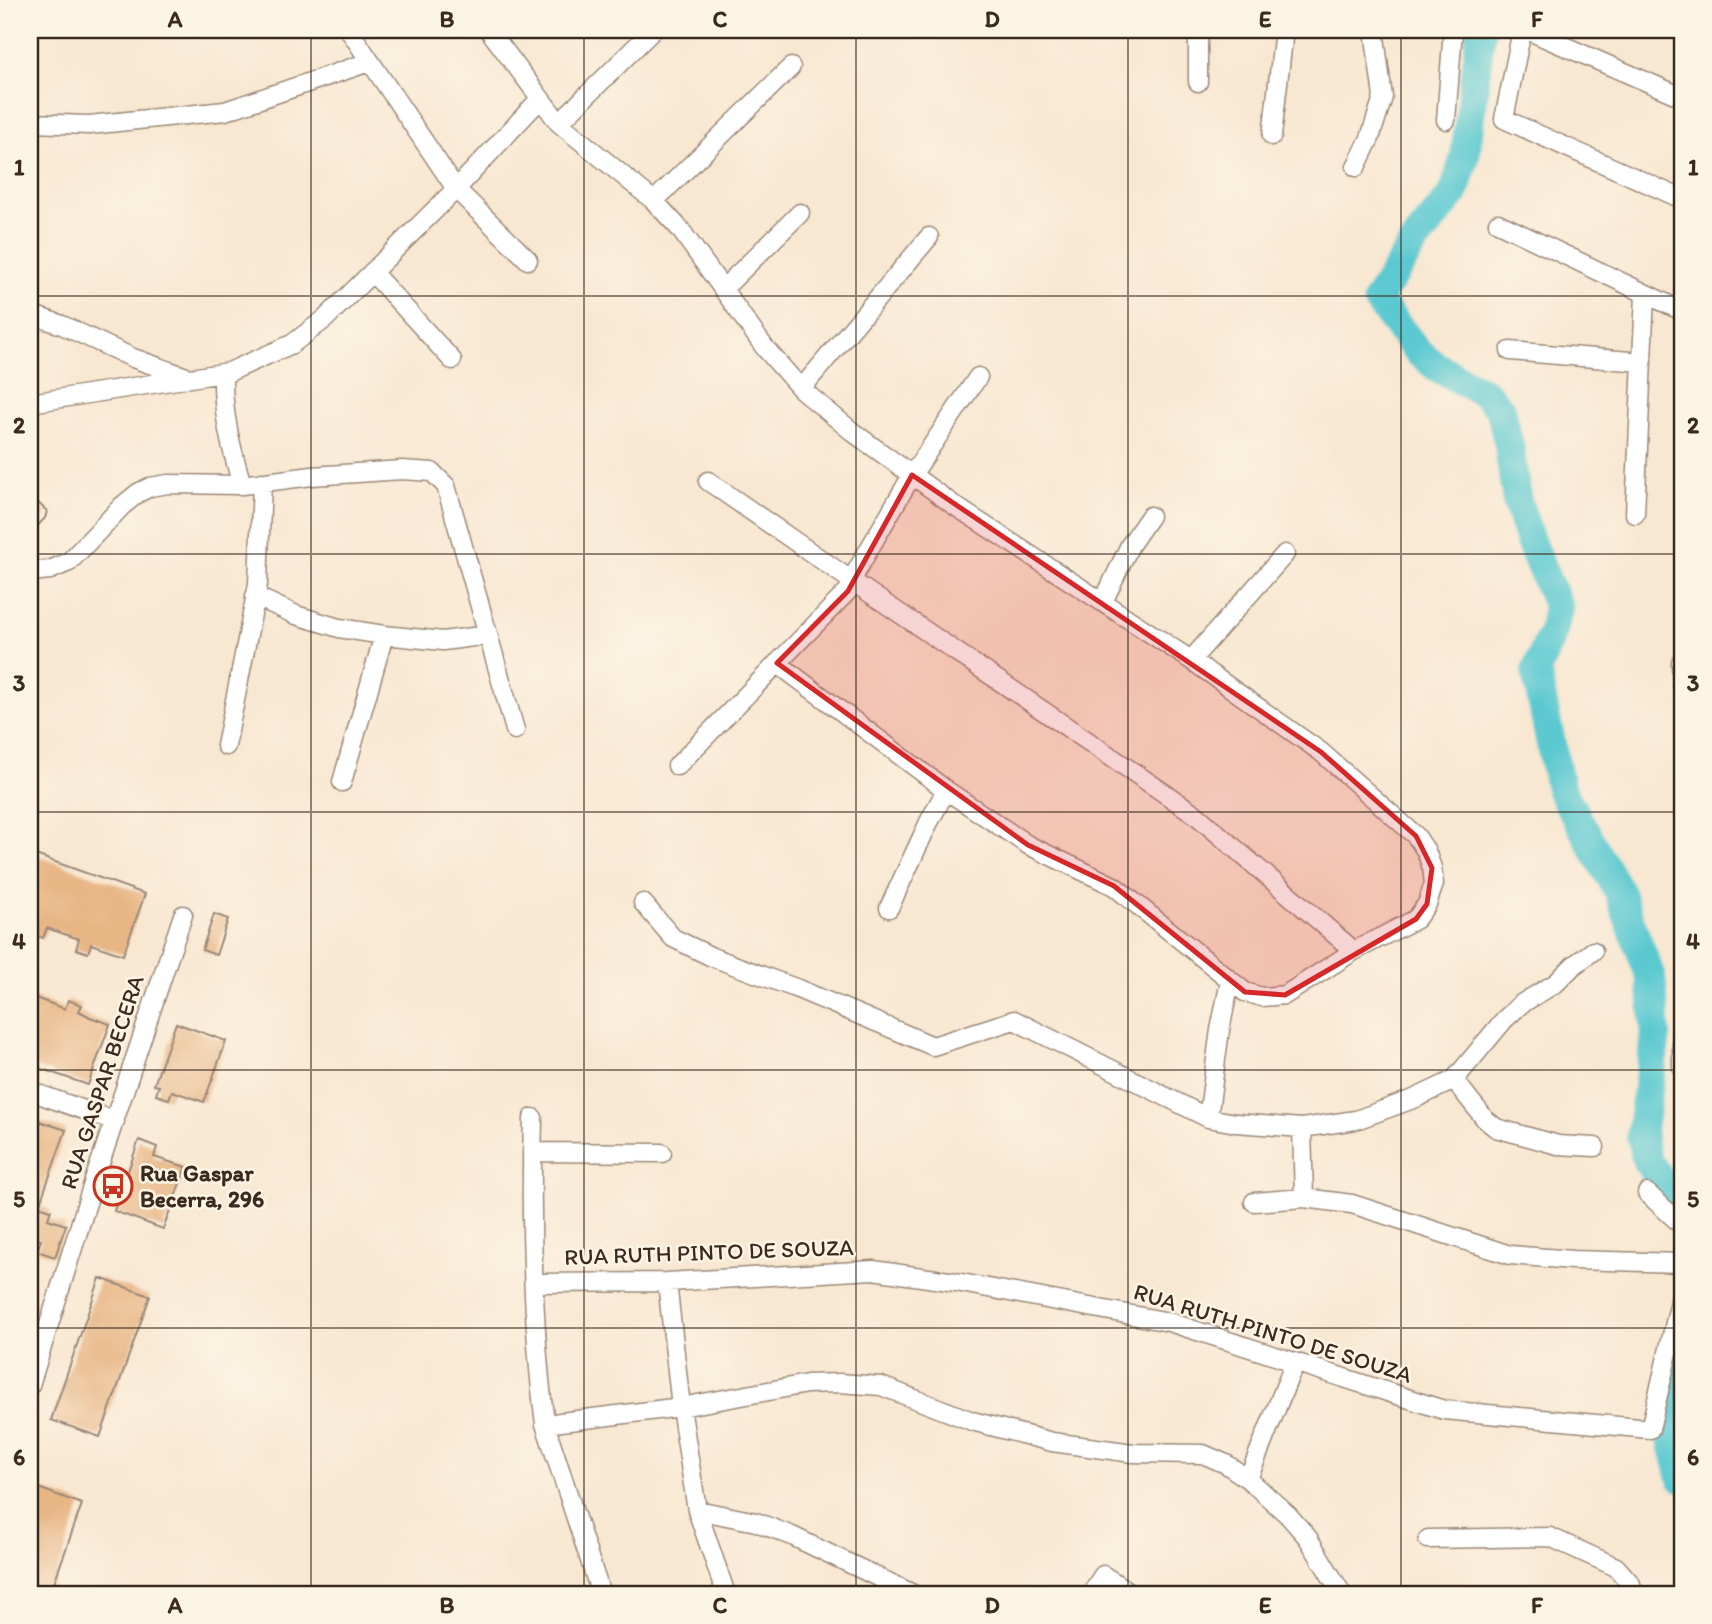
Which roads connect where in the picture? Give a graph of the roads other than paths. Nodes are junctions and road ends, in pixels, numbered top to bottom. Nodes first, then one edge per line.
1 (349, 30) edge
2 (489, 30) edge
3 (1199, 30) edge
4 (1284, 30) edge
5 (1374, 30) edge
6 (1453, 30) edge
7 (1525, 30) edge
8 (647, 32) edge
9 (369, 62) junction
10 (791, 67) dead end
11 (1198, 82) dead end
12 (1682, 97) edge
13 (540, 99) junction
14 (1446, 120) dead end
15 (30, 123) edge
16 (559, 123) junction
17 (1272, 136) dead end
18 (1356, 167) dead end
19 (456, 189) junction
20 (1682, 199) edge
21 (654, 201) junction
22 (800, 213) dead end
23 (1498, 223) dead end
24 (929, 237) dead end
25 (528, 260) dead end
26 (372, 272) junction
27 (723, 289) junction
28 (1645, 294) junction
29 (1682, 311) edge
30 (30, 314) edge
31 (1510, 351) dead end
32 (452, 360) dead end
33 (1642, 362) junction
34 (223, 373) junction
35 (978, 377) dead end
36 (192, 379) junction
37 (801, 388) junction
38 (30, 403) edge
39 (912, 475) junction
40 (708, 481) dead end
41 (262, 482) junction
42 (242, 485) junction
43 (1635, 514) dead end
44 (1150, 516) dead end
45 (1285, 554) dead end
46 (30, 572) edge
47 (852, 581) junction
48 (256, 596) junction
49 (1103, 602) junction
50 (384, 635) junction
51 (488, 635) junction
52 (1191, 660) junction
53 (1681, 662) edge
54 (777, 663) junction
55 (1682, 685) edge
56 (515, 730) dead end
57 (226, 746) dead end
58 (677, 766) dead end
59 (342, 782) dead end
60 (946, 790) junction
61 (643, 902) dead end
62 (888, 908) dead end
63 (183, 915) dead end
64 (1353, 951) junction
65 (1593, 951) dead end
66 (1230, 981) junction
67 (1682, 1036) edge
68 (1682, 1068) edge
69 (1454, 1080) junction
70 (30, 1090) edge
71 (533, 1118) dead end
72 (1208, 1118) junction
73 (115, 1121) junction
74 (1302, 1128) junction
75 (1595, 1147) dead end
76 (532, 1152) junction
77 (662, 1153) dead end
78 (1647, 1193) dead end
79 (1304, 1198) junction
80 (1254, 1202) dead end
81 (1682, 1225) edge
82 (1682, 1263) edge
83 (667, 1282) junction
84 (535, 1283) junction
85 (1682, 1293) edge
86 (1295, 1362) junction
87 (30, 1385) edge
88 (681, 1407) junction
89 (545, 1424) junction
90 (1248, 1479) junction
91 (697, 1510) junction
92 (1428, 1539) dead end
93 (601, 1594) edge
94 (726, 1594) edge
95 (913, 1594) edge
96 (1091, 1594) edge
97 (1132, 1594) edge
98 (1342, 1594) edge
99 (1633, 1594) edge

1 - 9 street
2 - 13 street
3 - 11 street
4 - 17 street
5 - 18 street
6 - 14 street
7 - 12 street
7 - 20 street
8 - 16 street
9 - 15 street
9 - 19 street
10 - 21 street
13 - 16 street
13 - 19 street
16 - 21 street
19 - 25 street
19 - 26 street
21 - 27 street
22 - 27 street
23 - 28 street
24 - 37 street
26 - 32 street
26 - 34 street
27 - 37 street
28 - 29 street
28 - 33 street
30 - 36 street
31 - 33 street
33 - 43 street
34 - 36 street
34 - 42 street
35 - 39 street
36 - 38 street
37 - 39 street
39 - 47 street
39 - 49 street
40 - 47 street
41 - 42 street
41 - 48 street
41 - 51 street
42 - 46 street
44 - 49 street
45 - 52 street
47 - 54 street
47 - 64 street
48 - 50 street
48 - 57 street
49 - 52 street
50 - 51 street
50 - 59 street
51 - 56 street
52 - 64 street
53 - 55 street
54 - 58 street
54 - 60 street
60 - 62 street
60 - 66 street
61 - 72 street
63 - 73 street, RUA GASPAR BECERA
64 - 66 street
65 - 69 street
66 - 72 street
67 - 68 street
69 - 74 street
69 - 75 street
70 - 73 street
71 - 76 street
72 - 74 street
73 - 87 street, RUA GASPAR BECERA
74 - 79 street
76 - 77 street
76 - 84 street
78 - 81 street
79 - 80 street
79 - 82 street
83 - 84 street, RUA RUTH PINTO DE SOUZA
83 - 86 street, RUA RUTH PINTO DE SOUZA
83 - 88 street
84 - 89 street
85 - 86 street, RUA RUTH PINTO DE SOUZA
86 - 90 street
88 - 89 street
88 - 90 street
88 - 91 street
89 - 93 street
90 - 98 street
91 - 94 street
91 - 95 street
92 - 99 street
96 - 97 street

